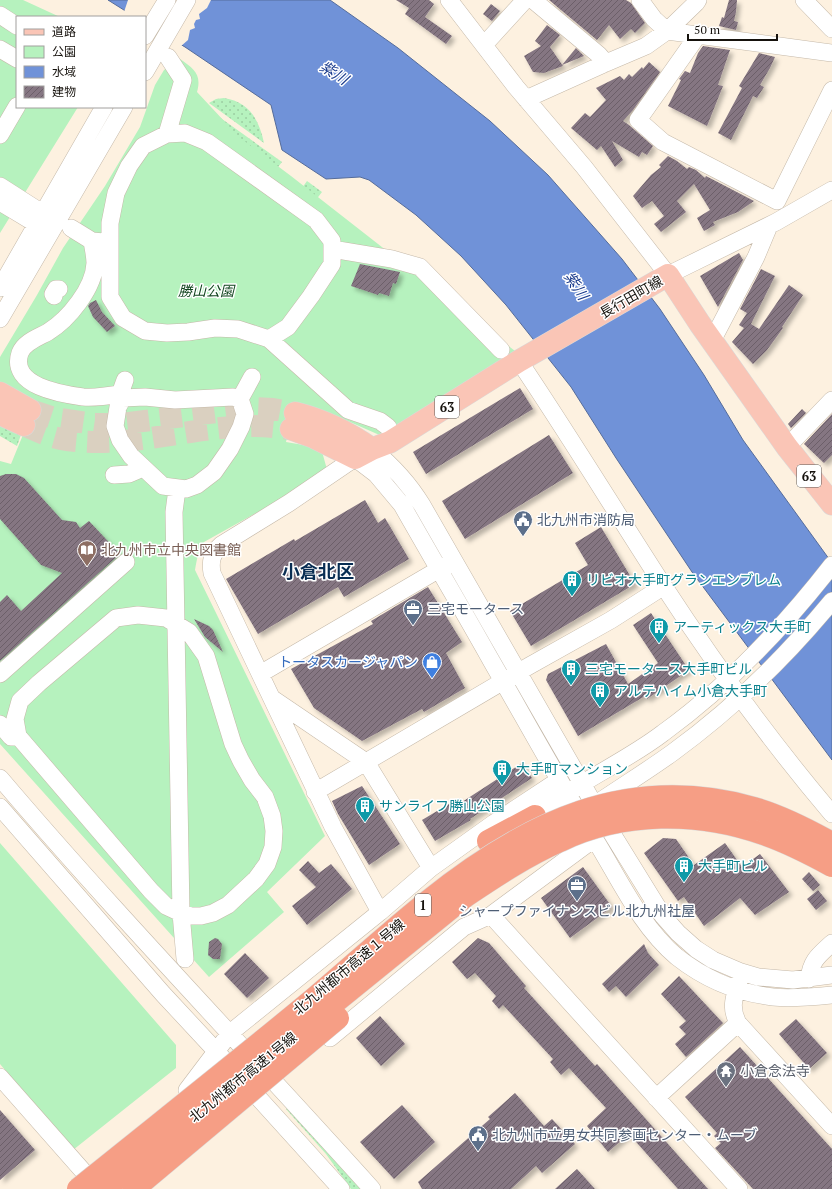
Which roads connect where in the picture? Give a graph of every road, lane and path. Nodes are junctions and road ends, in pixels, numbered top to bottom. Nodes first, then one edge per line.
1 (167, 0) edge
2 (187, 0) edge
3 (449, 0) edge
4 (525, 0) edge
5 (533, 0) edge
6 (640, 0) edge
7 (698, 0) edge
8 (804, 0) edge
9 (0, 15) edge
10 (16, 25) edge
11 (832, 29) edge
12 (667, 31) junction
13 (146, 34) edge
14 (698, 35) junction
15 (484, 45) junction
16 (0, 48) edge
17 (164, 51) junction
18 (832, 53) edge
19 (16, 58) edge
20 (606, 62) junction
21 (146, 71) edge
22 (832, 90) edge
23 (526, 99) junction
24 (16, 108) edge
25 (103, 108) edge
26 (123, 108) edge
27 (167, 134) junction
28 (0, 135) edge
29 (0, 186) edge
30 (832, 190) edge
31 (777, 201) junction
32 (0, 202) edge
33 (44, 221) junction
34 (772, 224) junction
35 (70, 228) dead end
36 (92, 241) junction
37 (110, 242) junction
38 (332, 249) junction
39 (668, 275) junction
40 (0, 288) edge
41 (0, 318) edge
42 (712, 340) junction
43 (272, 345) junction
44 (510, 356) junction
45 (252, 377) dead end
46 (122, 391) junction
47 (0, 393) edge
48 (240, 399) junction
49 (832, 400) edge
50 (0, 414) edge
51 (293, 421) tunnel mouth
52 (388, 427) dead end
53 (787, 447) junction
54 (363, 453) junction
55 (143, 468) junction
56 (114, 476) dead end
57 (177, 489) junction
58 (832, 504) edge
59 (454, 561) junction
60 (126, 562) dead end
61 (832, 565) edge
62 (439, 569) junction
63 (664, 586) junction
64 (832, 601) edge
65 (175, 623) junction
66 (518, 672) junction
67 (0, 674) edge
68 (260, 674) junction
69 (728, 679) junction
70 (503, 681) junction
71 (740, 697) junction
72 (273, 699) junction
73 (0, 724) edge
74 (18, 736) junction
75 (366, 762) junction
76 (583, 783) junction
77 (563, 786) junction
78 (3, 788) edge
79 (316, 792) junction
80 (595, 806) junction
81 (0, 807) edge
82 (832, 814) edge
83 (535, 816) junction
84 (580, 817) junction
85 (554, 836) junction
86 (594, 839) junction
87 (832, 842) edge
88 (832, 866) edge
89 (431, 868) junction
90 (380, 912) junction
91 (181, 913) junction
92 (491, 915) junction
93 (832, 943) edge
94 (185, 960) dead end
95 (741, 972) junction
96 (832, 975) edge
97 (809, 979) junction
98 (737, 990) junction
99 (832, 995) edge
100 (738, 1023) junction
101 (235, 1039) junction
102 (220, 1055) junction
103 (270, 1076) junction
104 (0, 1078) edge
105 (247, 1085) junction
106 (656, 1098) junction
107 (832, 1126) edge
108 (79, 1184) edge
109 (66, 1189) edge
110 (99, 1189) edge
111 (105, 1189) edge
112 (123, 1189) edge
113 (134, 1189) edge
114 (341, 1189) edge
115 (372, 1189) edge
116 (739, 1189) edge

1 - 13 street
2 - 17 street
3 - 15 street
4 - 15 street
5 - 20 street
6 - 12 street
7 - 12 street
8 - 11 street
9 - 10 street
12 - 14 street
12 - 20 street
14 - 18 street
14 - 31 street
15 - 23 street
16 - 19 street
17 - 21 street
17 - 27 street
20 - 23 street
22 - 31 street
23 - 39 street
24 - 28 street
25 - 33 street
26 - 33 street
27 - 37 street
27 - 38 street
29 - 33 street
30 - 34 street
31 - 34 street
32 - 33 street
33 - 40 street
33 - 41 street
34 - 39 street
34 - 42 street
35 - 36 street
36 - 37 street
36 - 46 street
37 - 43 street
38 - 43 street
38 - 44 street
39 - 42 main road, 長行田町線 / 63
39 - 44 main road, 長行田町線 / 63
42 - 53 main road, 長行田町線 / 63
43 - 52 street
44 - 54 main road, 長行田町線 / 63
44 - 63 street
45 - 48 street
46 - 48 street
46 - 55 street
47 - 50 main road
48 - 57 street
49 - 53 street
51 - 54 main road
53 - 58 main road, 長行田町線 / 63
54 - 59 street
54 - 62 street
54 - 68 street
55 - 56 street
55 - 57 street
57 - 65 street
59 - 62 street
59 - 66 street
60 - 67 street
61 - 69 street
62 - 68 street
62 - 70 street
63 - 66 street
63 - 69 street
64 - 71 street
65 - 74 street
65 - 91 street
65 - 91 street
66 - 70 street
66 - 76 street
68 - 72 street
69 - 71 street
69 - 76 street
70 - 75 street
70 - 77 street
71 - 80 street
71 - 82 street
72 - 75 street
72 - 79 street
73 - 74 street
74 - 91 street
75 - 79 street
75 - 89 street
76 - 77 street
76 - 80 street
77 - 83 street
77 - 84 street
77 - 89 street
78 - 101 street
79 - 90 street
80 - 84 street
80 - 95 street
81 - 102 street
83 - 101 street
83 - 108 highway
84 - 85 street
84 - 86 street
85 - 103 street
85 - 113 highway, bridge
86 - 92 street
86 - 98 street
87 - 108 highway, 北九州都市高速１号線 / 1, bridge
88 - 111 highway, 北九州都市高速1号線 / 1, bridge
89 - 90 street
90 - 101 street
91 - 94 street
92 - 103 street
92 - 106 street
93 - 97 street
95 - 97 street
95 - 98 street
96 - 97 street
98 - 99 street
98 - 100 street
100 - 106 street
100 - 107 street
101 - 102 street
101 - 103 street
102 - 105 street
102 - 108 street
103 - 105 street
103 - 115 street
104 - 108 street
105 - 112 street
105 - 114 street
106 - 116 street
108 - 109 street
108 - 110 street

